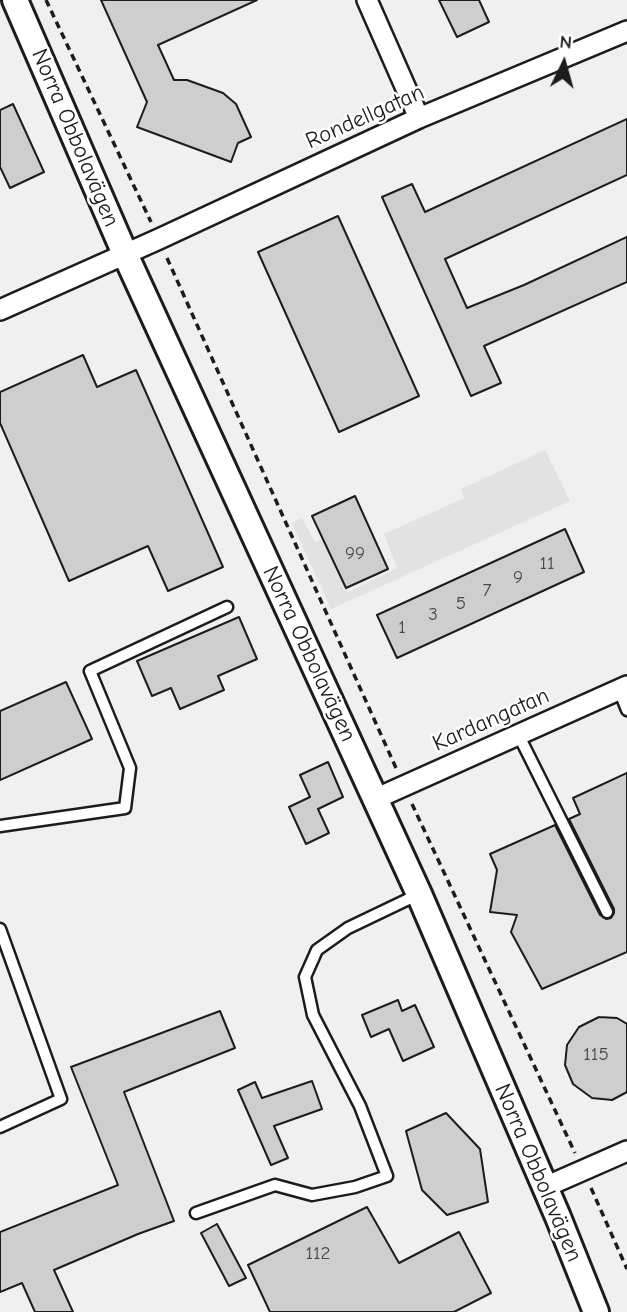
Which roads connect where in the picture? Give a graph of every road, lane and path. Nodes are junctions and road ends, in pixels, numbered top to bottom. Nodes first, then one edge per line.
1 (15, 0) edge
2 (46, 0) edge
3 (367, 0) edge
4 (627, 31) edge
5 (419, 118) junction
6 (159, 239) junction
7 (125, 254) junction
8 (0, 310) edge
9 (227, 607) dead end
10 (623, 688) edge
11 (627, 710) edge
12 (518, 734) junction
13 (404, 786) junction
14 (375, 799) junction
15 (0, 826) edge
16 (419, 894) junction
17 (607, 912) dead end
18 (0, 929) edge
19 (0, 1127) edge
20 (627, 1151) edge
21 (583, 1170) junction
22 (545, 1187) junction
23 (196, 1213) dead end
24 (627, 1269) edge
25 (596, 1312) edge

1 - 7 street, Norra Obbolavägen
2 - 6 path
3 - 5 street
4 - 5 street, Rondellgatan
5 - 6 street, Rondellgatan
6 - 7 street, Rondellgatan
6 - 13 path
7 - 8 street, Rondellgatan
7 - 14 street, Norra Obbolavägen
9 - 15 lane
10 - 11 lane
10 - 12 street, Kardangatan
12 - 13 street, Kardangatan
12 - 17 lane
13 - 14 street, Kardangatan
13 - 21 path
14 - 16 street, Norra Obbolavägen
16 - 22 street, Norra Obbolavägen
16 - 23 lane
18 - 19 lane
20 - 21 street
21 - 22 street
21 - 24 path
22 - 25 street, Norra Obbolavägen

